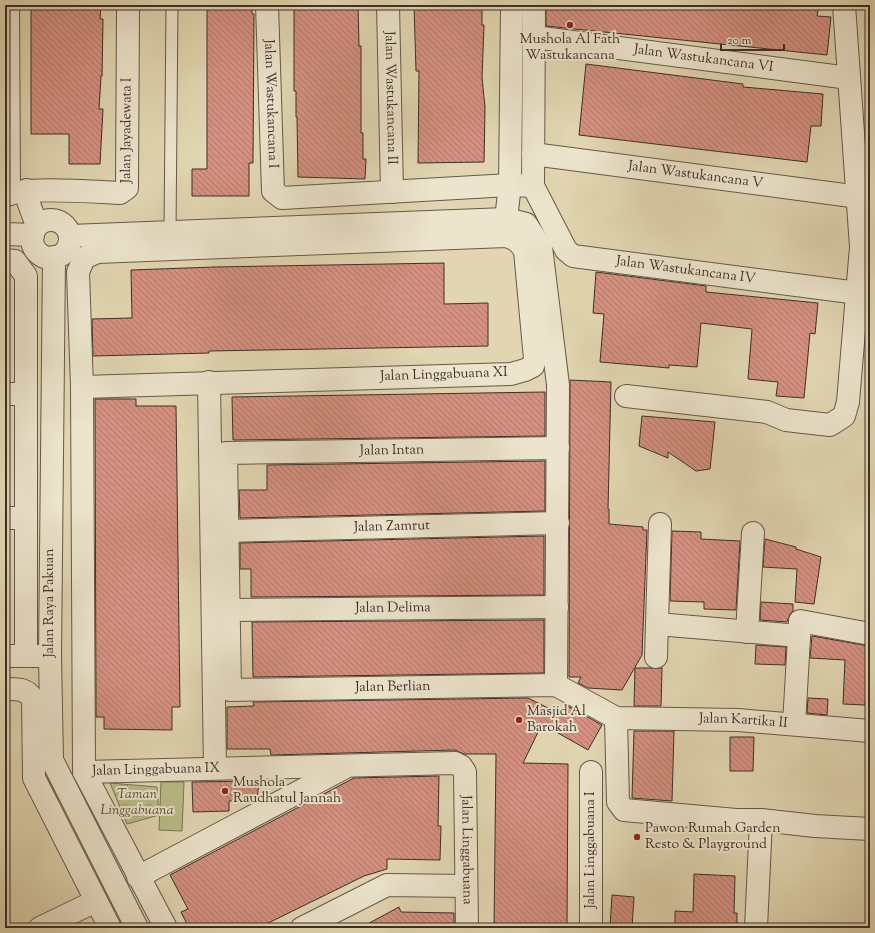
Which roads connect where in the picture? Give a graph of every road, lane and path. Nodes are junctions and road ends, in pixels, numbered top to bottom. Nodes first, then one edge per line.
1 (8, 5) edge
2 (128, 5) edge
3 (172, 5) edge
4 (267, 5) edge
5 (388, 5) edge
6 (512, 5) edge
7 (534, 5) edge
8 (844, 5) edge
9 (534, 37) junction
10 (849, 78) junction
11 (6, 79) edge
12 (533, 154) junction
13 (510, 185) junction
14 (60, 192) junction
15 (392, 192) junction
16 (14, 193) edge
17 (538, 195) junction
18 (859, 197) junction
19 (516, 222) junction
20 (65, 229) junction
21 (35, 230) junction
22 (170, 232) junction
23 (5, 234) edge
24 (54, 257) junction
25 (5, 260) edge
26 (858, 293) junction
27 (209, 382) junction
28 (82, 387) junction
29 (15, 394) edge
30 (626, 396) dead end
31 (558, 448) junction
32 (16, 518) edge
33 (558, 523) junction
34 (660, 524) dead end
35 (227, 531) junction
36 (753, 533) dead end
37 (557, 607) junction
38 (228, 610) junction
39 (657, 624) junction
40 (747, 632) junction
41 (870, 634) edge
42 (799, 636) junction
43 (16, 656) edge
44 (50, 656) junction
45 (656, 657) dead end
46 (556, 685) junction
47 (5, 689) edge
48 (616, 718) junction
49 (794, 724) junction
50 (870, 731) edge
51 (348, 766) junction
52 (214, 768) junction
53 (84, 772) junction
54 (465, 772) joint
55 (591, 772) dead end
56 (761, 820) junction
57 (870, 829) edge
58 (138, 877) junction
59 (466, 886) junction
60 (96, 901) junction
61 (40, 928) edge
62 (110, 928) edge
63 (137, 928) edge
64 (166, 928) edge
65 (302, 928) edge
66 (467, 928) edge
67 (591, 928) edge
68 (756, 928) edge

1 - 11 street
2 - 14 street, Jalan Jayadewata I
3 - 22 lane
4 - 15 street, Jalan Wastukancana I
5 - 15 street, Jalan Wastukancana II
6 - 13 street
7 - 9 street
8 - 10 street
9 - 10 street, Jalan Wastukancana VI
9 - 12 street
10 - 18 street
11 - 16 street
12 - 17 street
12 - 18 street, Jalan Wastukancana V
13 - 15 street
13 - 17 street
13 - 19 street
14 - 16 street
14 - 20 street
16 - 21 street
17 - 19 street
17 - 26 street, Jalan Wastukancana IV
18 - 26 street
19 - 22 street
19 - 31 street
20 - 21 street
20 - 22 street
20 - 24 street
21 - 23 street
21 - 24 street
24 - 44 street, Jalan Raya Pakuan
25 - 29 street
26 - 30 street
27 - 28 street, Jalan Linggabuana XI
27 - 28 street, Jalan Linggabuana XI
27 - 52 street
28 - 53 street
29 - 32 street
31 - 33 street
31 - 35 street, Jalan Intan
32 - 43 street
33 - 35 street, Jalan Zamrut
33 - 37 street
34 - 39 street
35 - 38 street
36 - 40 street
37 - 38 street, Jalan Delima
37 - 46 street
38 - 46 street, Jalan Berlian
39 - 40 street
39 - 45 street
40 - 42 street
41 - 42 street
42 - 49 street
43 - 44 street
44 - 63 street, Jalan Raya Pakuan
46 - 48 street
47 - 60 street
48 - 49 street, Jalan Kartika II
48 - 56 street
49 - 50 street, Jalan Kartika II
51 - 52 street, Jalan Linggabuana IX
51 - 54 street, Jalan Linggabuana IX
51 - 58 street
52 - 53 street, Jalan Linggabuana IX
53 - 58 street
54 - 59 street, Jalan Linggabuana
55 - 67 street, Jalan Linggabuana I
56 - 57 street
56 - 68 street
58 - 64 street
59 - 65 street
59 - 66 street, Jalan Linggabuana
60 - 61 street
60 - 62 street

